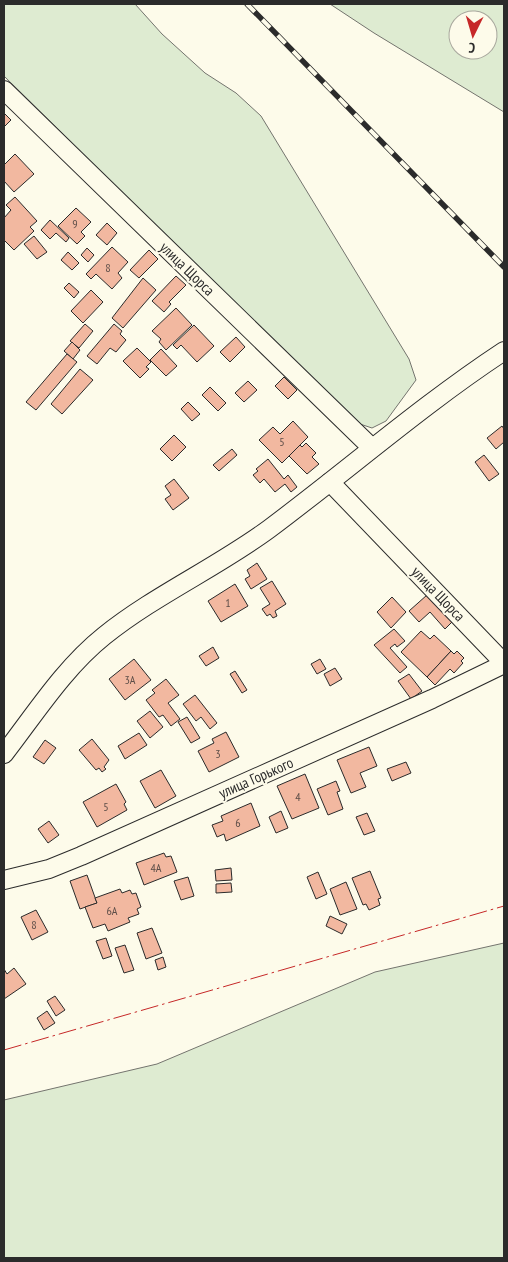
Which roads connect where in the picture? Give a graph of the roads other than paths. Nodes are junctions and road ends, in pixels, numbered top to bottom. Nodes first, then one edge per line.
1 (4, 90) edge
2 (504, 351) edge
3 (372, 448) junction
4 (330, 482) junction
5 (504, 664) edge
6 (4, 754) edge
7 (4, 880) edge

1 - 3 street, улица Щорса
2 - 3 street
3 - 4 street
4 - 5 street, улица Щорса
4 - 6 street
5 - 7 street, улица Горького

